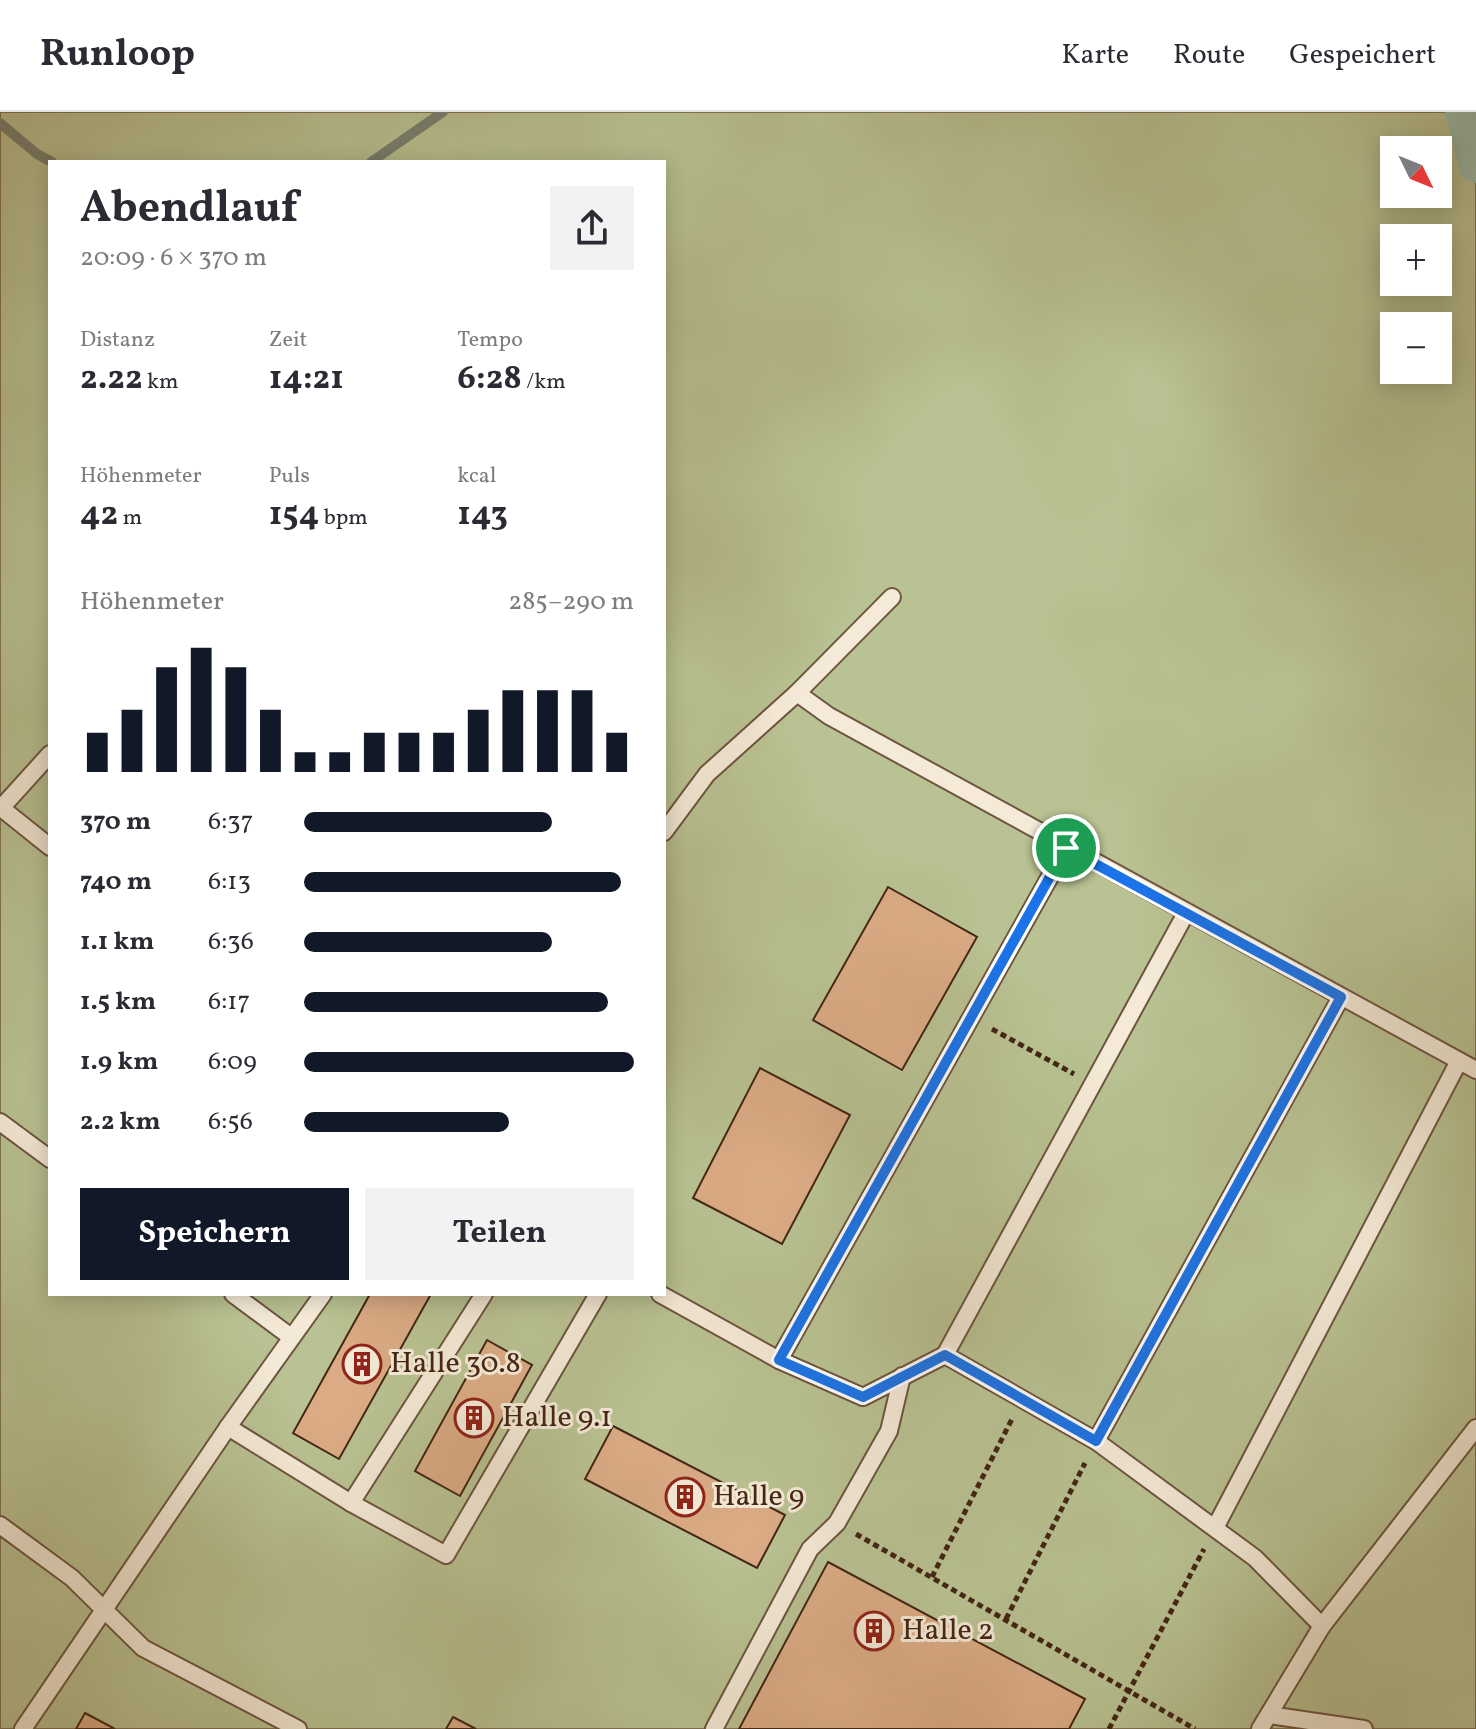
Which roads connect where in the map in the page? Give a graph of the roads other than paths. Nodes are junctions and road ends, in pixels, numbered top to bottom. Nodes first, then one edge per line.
1 (892, 597) dead end
2 (797, 693) junction
3 (48, 756) edge
4 (0, 808) edge
5 (666, 829) edge
6 (48, 845) edge
7 (1066, 848) junction
8 (1186, 913) junction
9 (1341, 997) junction
10 (1459, 1061) junction
11 (1476, 1070) edge
12 (0, 1122) edge
13 (48, 1158) edge
14 (236, 1296) edge
15 (322, 1296) edge
16 (483, 1296) edge
17 (597, 1296) edge
18 (664, 1296) edge
19 (291, 1337) junction
20 (945, 1355) junction
21 (779, 1360) junction
22 (902, 1376) junction
23 (228, 1427) junction
24 (1476, 1428) edge
25 (1096, 1441) junction
26 (351, 1503) junction
27 (0, 1525) edge
28 (1215, 1528) junction
29 (104, 1609) junction
30 (1322, 1626) junction
31 (1265, 1722) edge
32 (23, 1729) edge
33 (298, 1729) edge
34 (714, 1729) edge
35 (1364, 1729) edge

1 - 2 lane
2 - 5 lane
2 - 7 lane
3 - 4 lane
4 - 6 lane
7 - 8 lane
7 - 21 lane
8 - 9 lane
8 - 20 lane
9 - 10 lane
9 - 25 lane
10 - 11 lane
10 - 28 lane
12 - 13 lane
14 - 19 lane
15 - 19 lane
16 - 26 lane
17 - 26 lane
18 - 21 lane
19 - 23 lane
20 - 22 lane
20 - 25 lane
21 - 22 lane
22 - 34 lane
23 - 26 lane
23 - 29 lane
24 - 30 lane
25 - 28 lane
27 - 29 lane
28 - 30 lane
29 - 32 lane
29 - 33 lane
30 - 31 lane
31 - 35 lane

